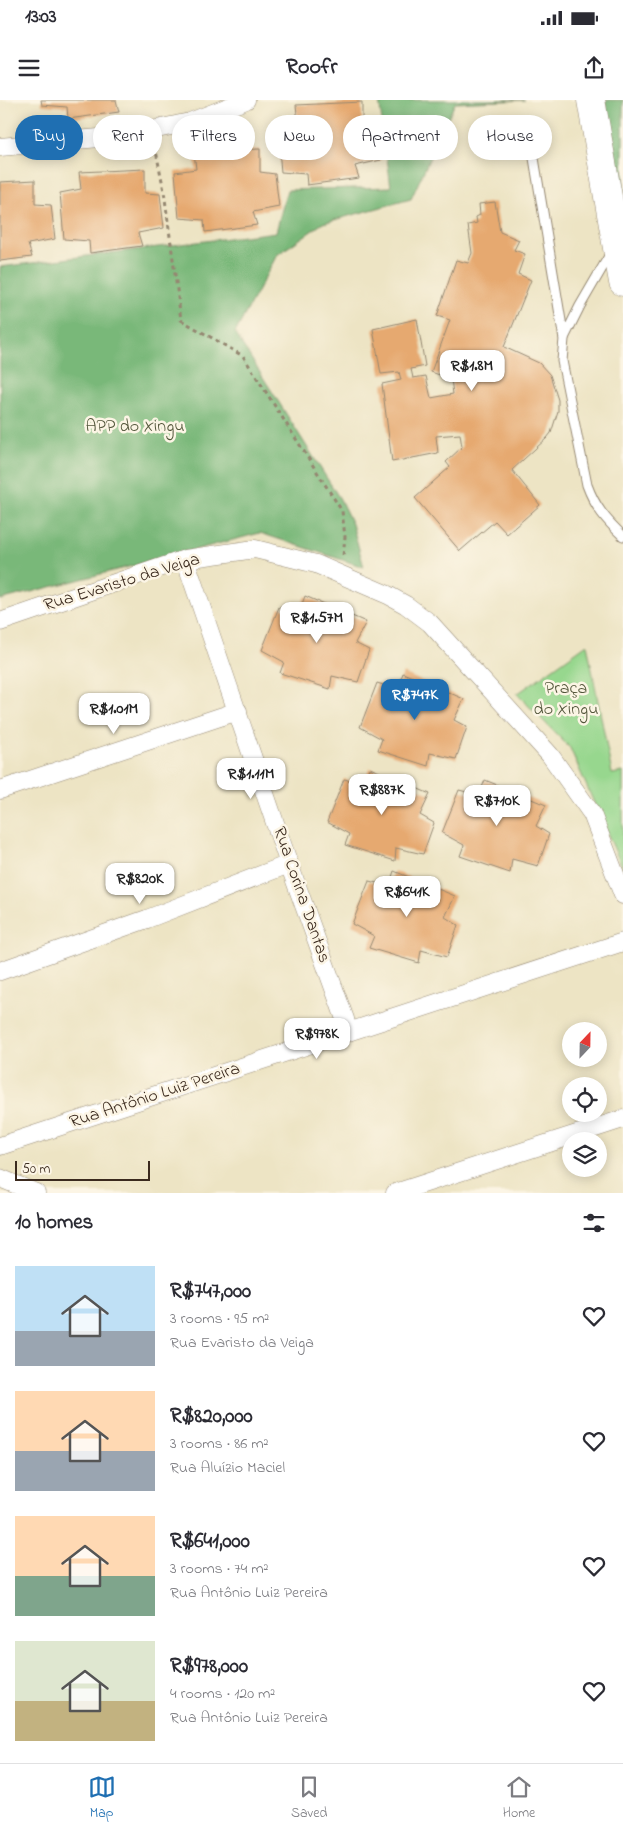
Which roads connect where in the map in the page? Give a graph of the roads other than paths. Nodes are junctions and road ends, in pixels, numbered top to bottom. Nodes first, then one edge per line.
1 (246, 100) edge
2 (592, 100) edge
3 (0, 147) edge
4 (534, 160) edge
5 (616, 242) junction
6 (623, 282) edge
7 (564, 339) junction
8 (623, 536) edge
9 (185, 559) junction
10 (0, 622) edge
11 (238, 711) junction
12 (0, 790) edge
13 (289, 864) junction
14 (623, 895) edge
15 (623, 942) edge
16 (0, 970) edge
17 (348, 1032) junction
18 (623, 1119) edge
19 (0, 1146) edge
20 (0, 1178) edge
21 (36, 1193) edge
22 (395, 1193) edge

1 - 3 street
2 - 5 highway
4 - 7 lane
5 - 6 highway
5 - 7 lane
7 - 8 lane
9 - 10 street, Rua Evaristo da Veiga
9 - 11 street, Rua Corina Dantas
9 - 14 street, Rua Evaristo da Veiga
11 - 12 street
11 - 13 street, Rua Corina Dantas
13 - 16 street
13 - 17 street, Rua Corina Dantas
15 - 17 street, Rua Antônio Luiz Pereira
17 - 19 street, Rua Antônio Luiz Pereira
18 - 22 street
20 - 21 street

